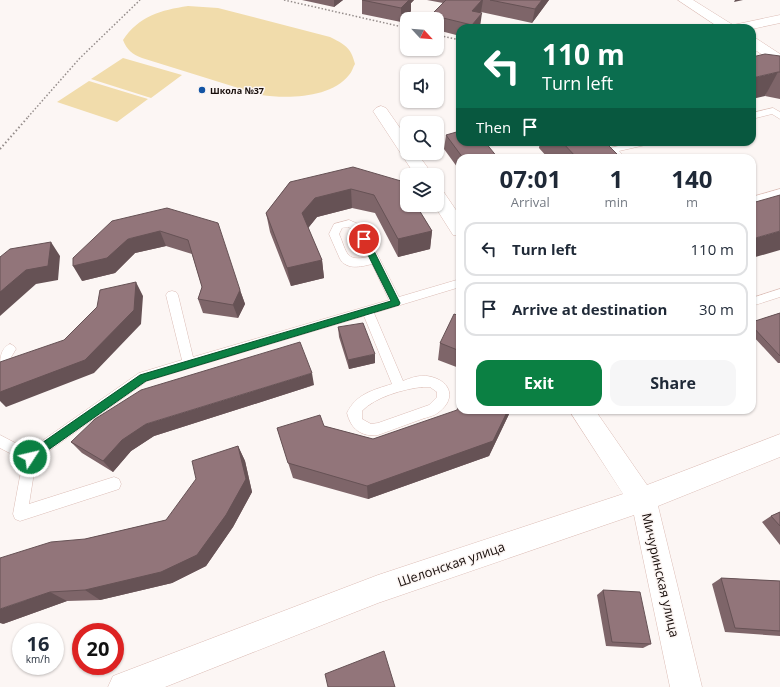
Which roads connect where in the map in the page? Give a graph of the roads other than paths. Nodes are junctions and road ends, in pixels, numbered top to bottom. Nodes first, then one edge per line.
1 (684, 0) edge
2 (780, 19) edge
3 (723, 24) edge
4 (756, 24) edge
5 (756, 45) edge
6 (780, 60) edge
7 (381, 111) dead end
8 (756, 115) edge
9 (780, 116) edge
10 (400, 140) edge
11 (630, 146) edge
12 (617, 154) edge
13 (780, 192) edge
14 (756, 199) edge
15 (444, 206) edge
16 (456, 224) edge
17 (374, 260) dead end
18 (456, 284) edge
19 (780, 293) edge
20 (172, 295) dead end
21 (756, 301) edge
22 (396, 303) junction
23 (368, 311) junction
24 (10, 349) dead end
25 (189, 364) junction
26 (0, 365) edge
27 (400, 387) junction
28 (584, 414) edge
29 (0, 441) edge
30 (780, 445) edge
31 (30, 457) junction
32 (114, 484) dead end
33 (642, 500) junction
34 (124, 687) edge
35 (686, 687) edge

1 - 3 street
2 - 4 street
5 - 6 street
7 - 10 street
8 - 9 lane
11 - 12 lane
13 - 14 lane
15 - 16 street
17 - 22 lane
18 - 22 lane
19 - 21 lane
20 - 25 lane
22 - 23 lane
23 - 25 lane
23 - 27 lane
24 - 26 lane
25 - 31 lane
27 - 27 lane
28 - 33 street, Мичуринская улица
29 - 31 lane
30 - 33 street, Шелонская улица
31 - 32 lane
33 - 34 street, Шелонская улица
33 - 35 street, Мичуринская улица

